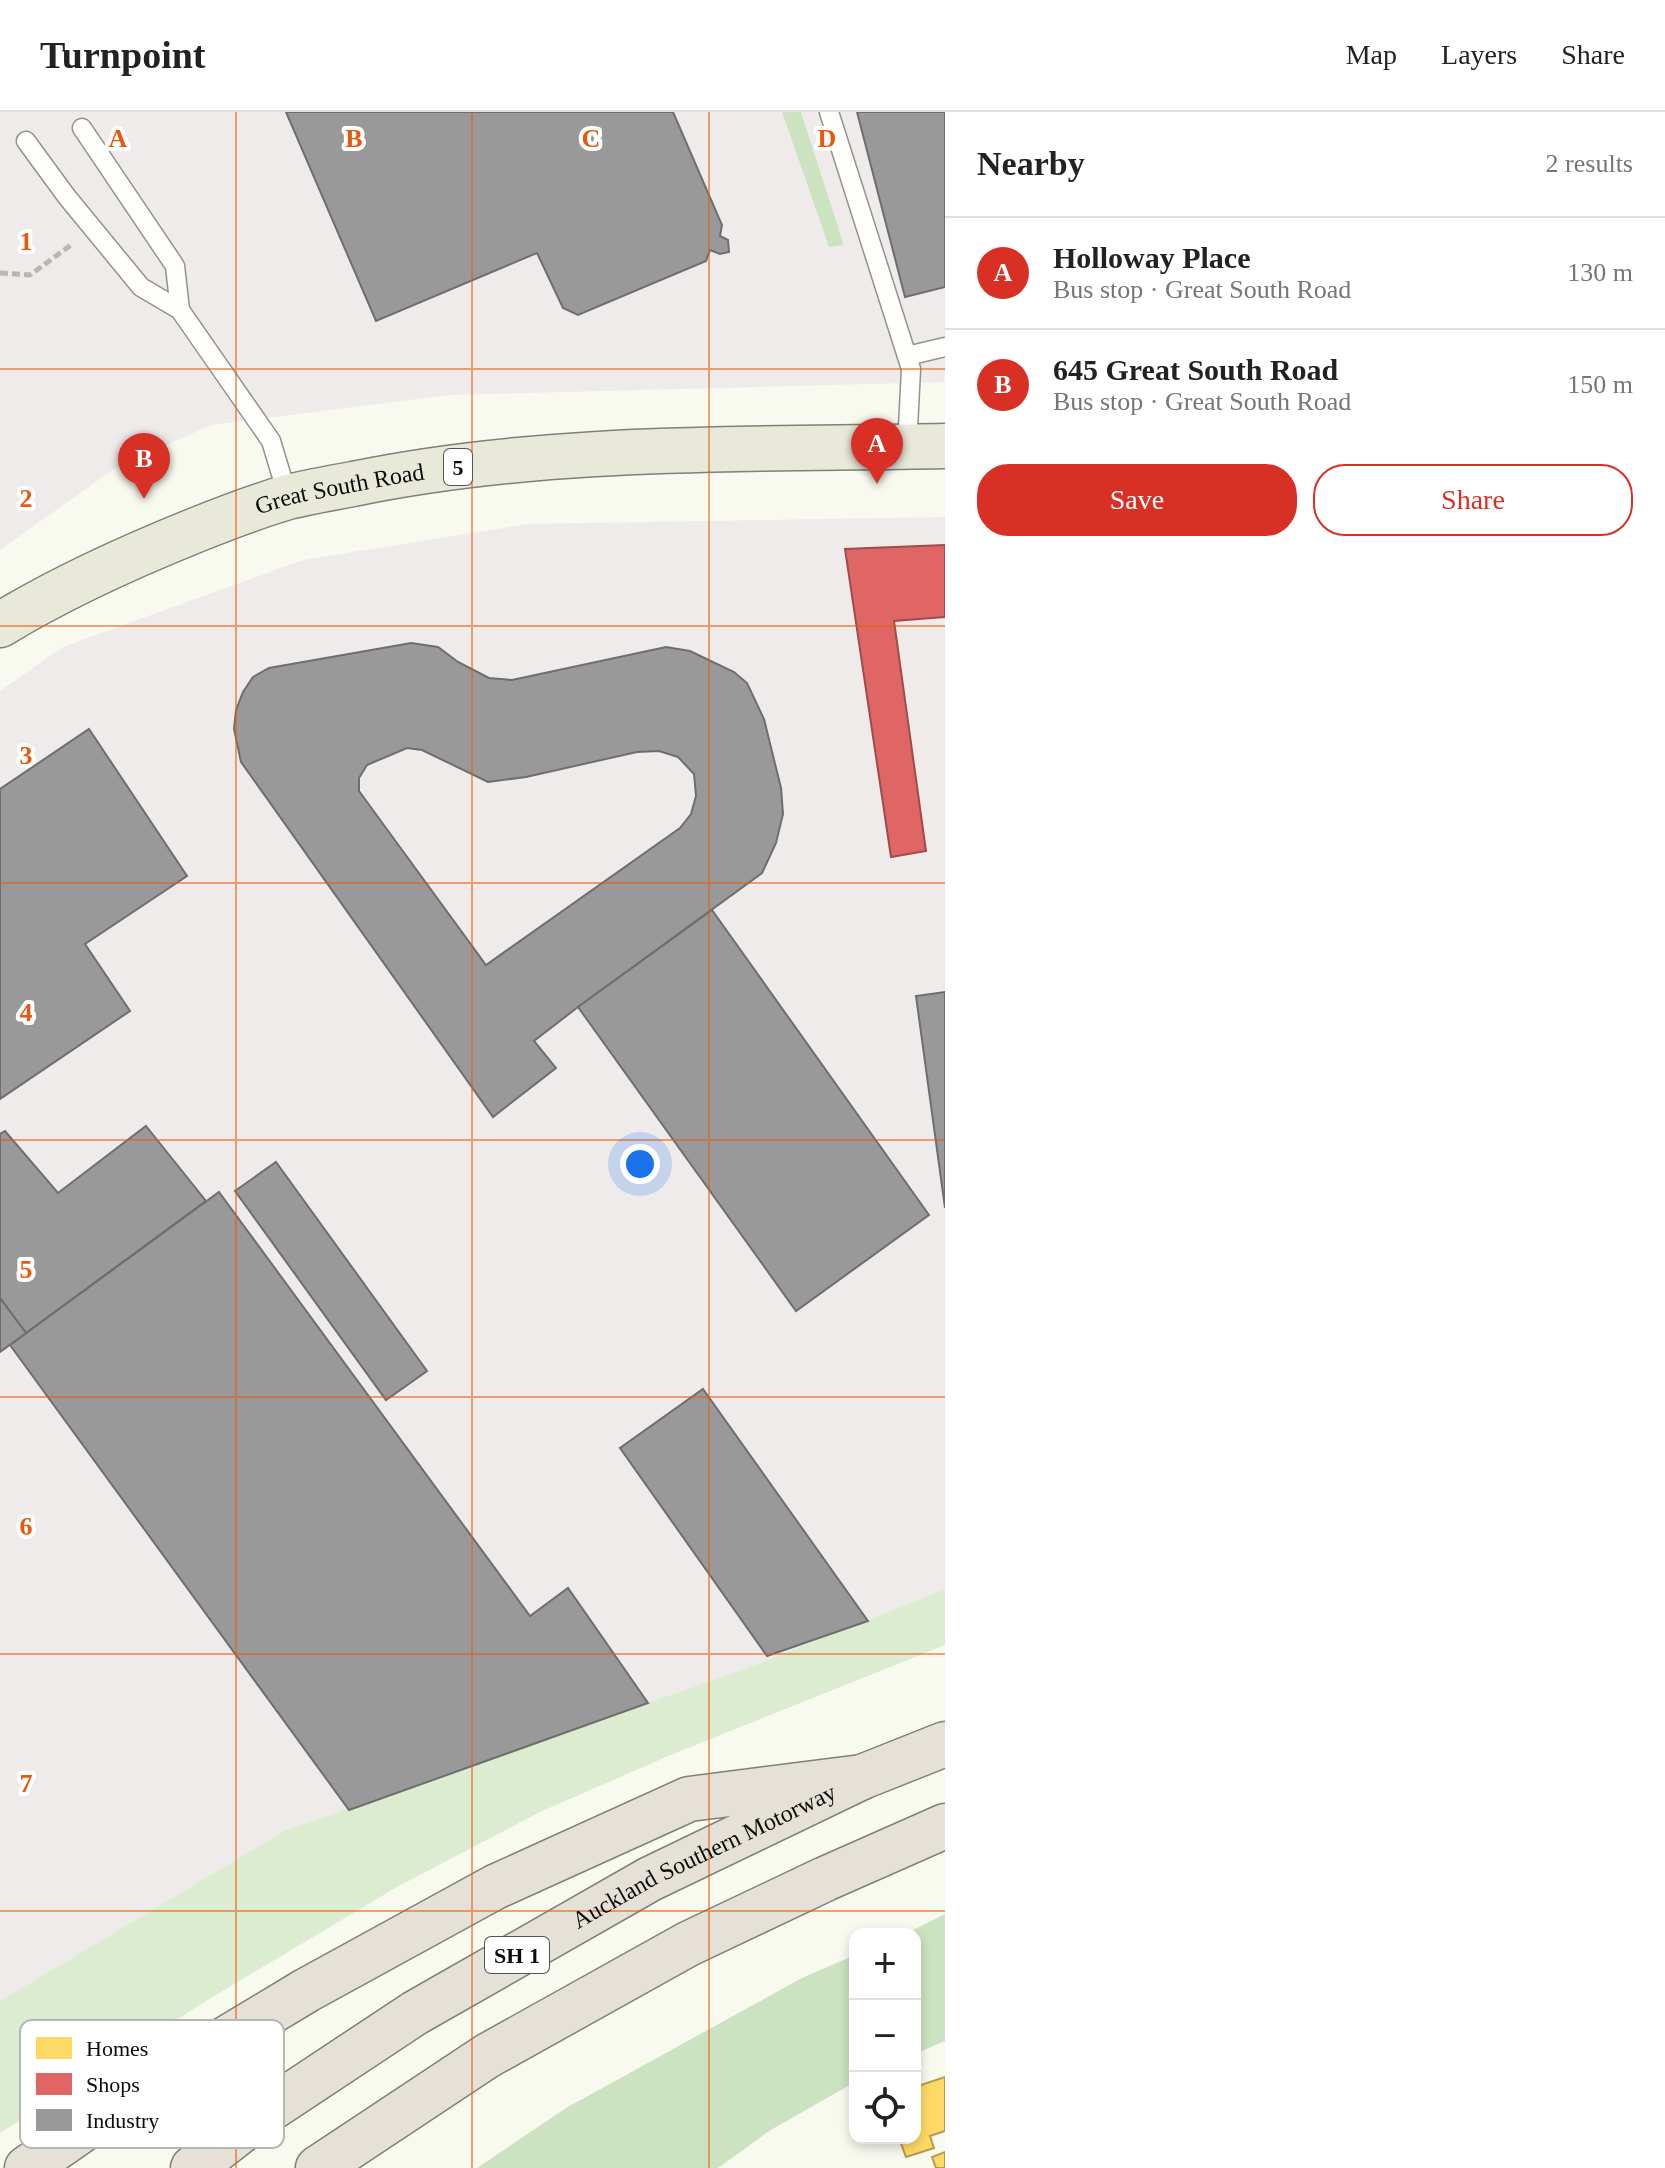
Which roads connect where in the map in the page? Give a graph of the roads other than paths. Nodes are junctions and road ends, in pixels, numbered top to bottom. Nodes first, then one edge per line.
1 (829, 112) edge
2 (82, 128) dead end
3 (26, 141) dead end
4 (180, 310) junction
5 (945, 347) edge
6 (907, 356) junction
7 (926, 446) edge
8 (288, 497) junction
9 (0, 625) edge
10 (945, 1744) edge
11 (862, 1777) junction
12 (945, 1826) edge
13 (257, 2020) edge
14 (284, 2100) edge
15 (56, 2148) edge
16 (219, 2148) edge
17 (27, 2168) edge
18 (193, 2168) edge
19 (318, 2168) edge

1 - 6 lane
2 - 4 lane
3 - 4 lane
4 - 8 lane
5 - 6 lane
6 - 7 lane
7 - 8 main road, Great South Road / 5
8 - 9 main road, Great South Road / 5
10 - 11 highway, Auckland Southern Motorway / SH 1
11 - 13 highway
11 - 14 highway, Auckland Southern Motorway / SH 1
12 - 19 highway
15 - 17 highway
16 - 18 highway, Auckland Southern Motorway / SH 1

